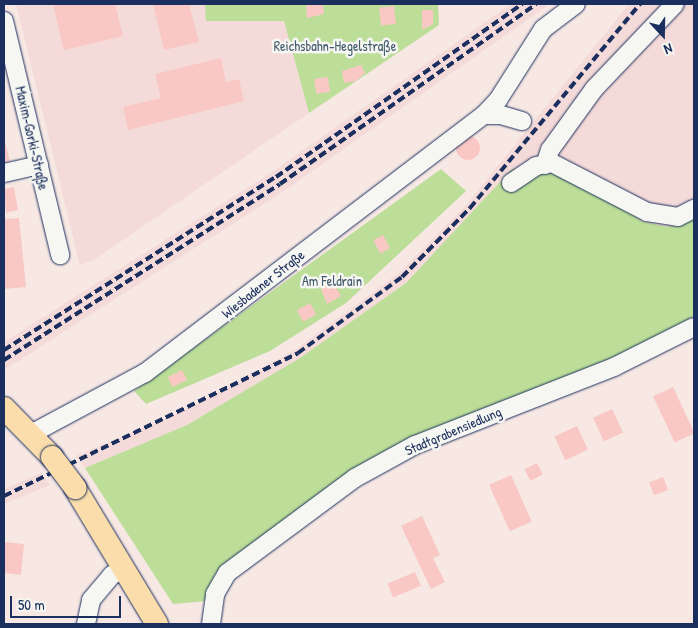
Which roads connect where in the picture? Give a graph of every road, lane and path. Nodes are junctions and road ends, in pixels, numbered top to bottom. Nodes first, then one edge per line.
1 (576, 4) edge
2 (675, 4) edge
3 (4, 21) edge
4 (484, 115) junction
5 (522, 121) dead end
6 (39, 165) junction
7 (545, 165) junction
8 (4, 173) edge
9 (510, 183) dead end
10 (694, 209) edge
11 (60, 255) dead end
12 (694, 327) edge
13 (4, 408) edge
14 (31, 434) junction
15 (124, 569) junction
16 (86, 624) edge
17 (157, 624) edge
18 (211, 624) edge

1 - 4 street, Wiesbadener Straße
2 - 7 street
3 - 6 street, Maxim-Gorki-Straße
4 - 5 street
4 - 14 street, Wiesbadener Straße
6 - 8 street
6 - 11 street, Maxim-Gorki-Straße
7 - 9 street
7 - 10 street
12 - 18 street, Stadtgrabensiedlung
13 - 14 main road
14 - 15 main road, bridge
15 - 16 street
15 - 17 main road

